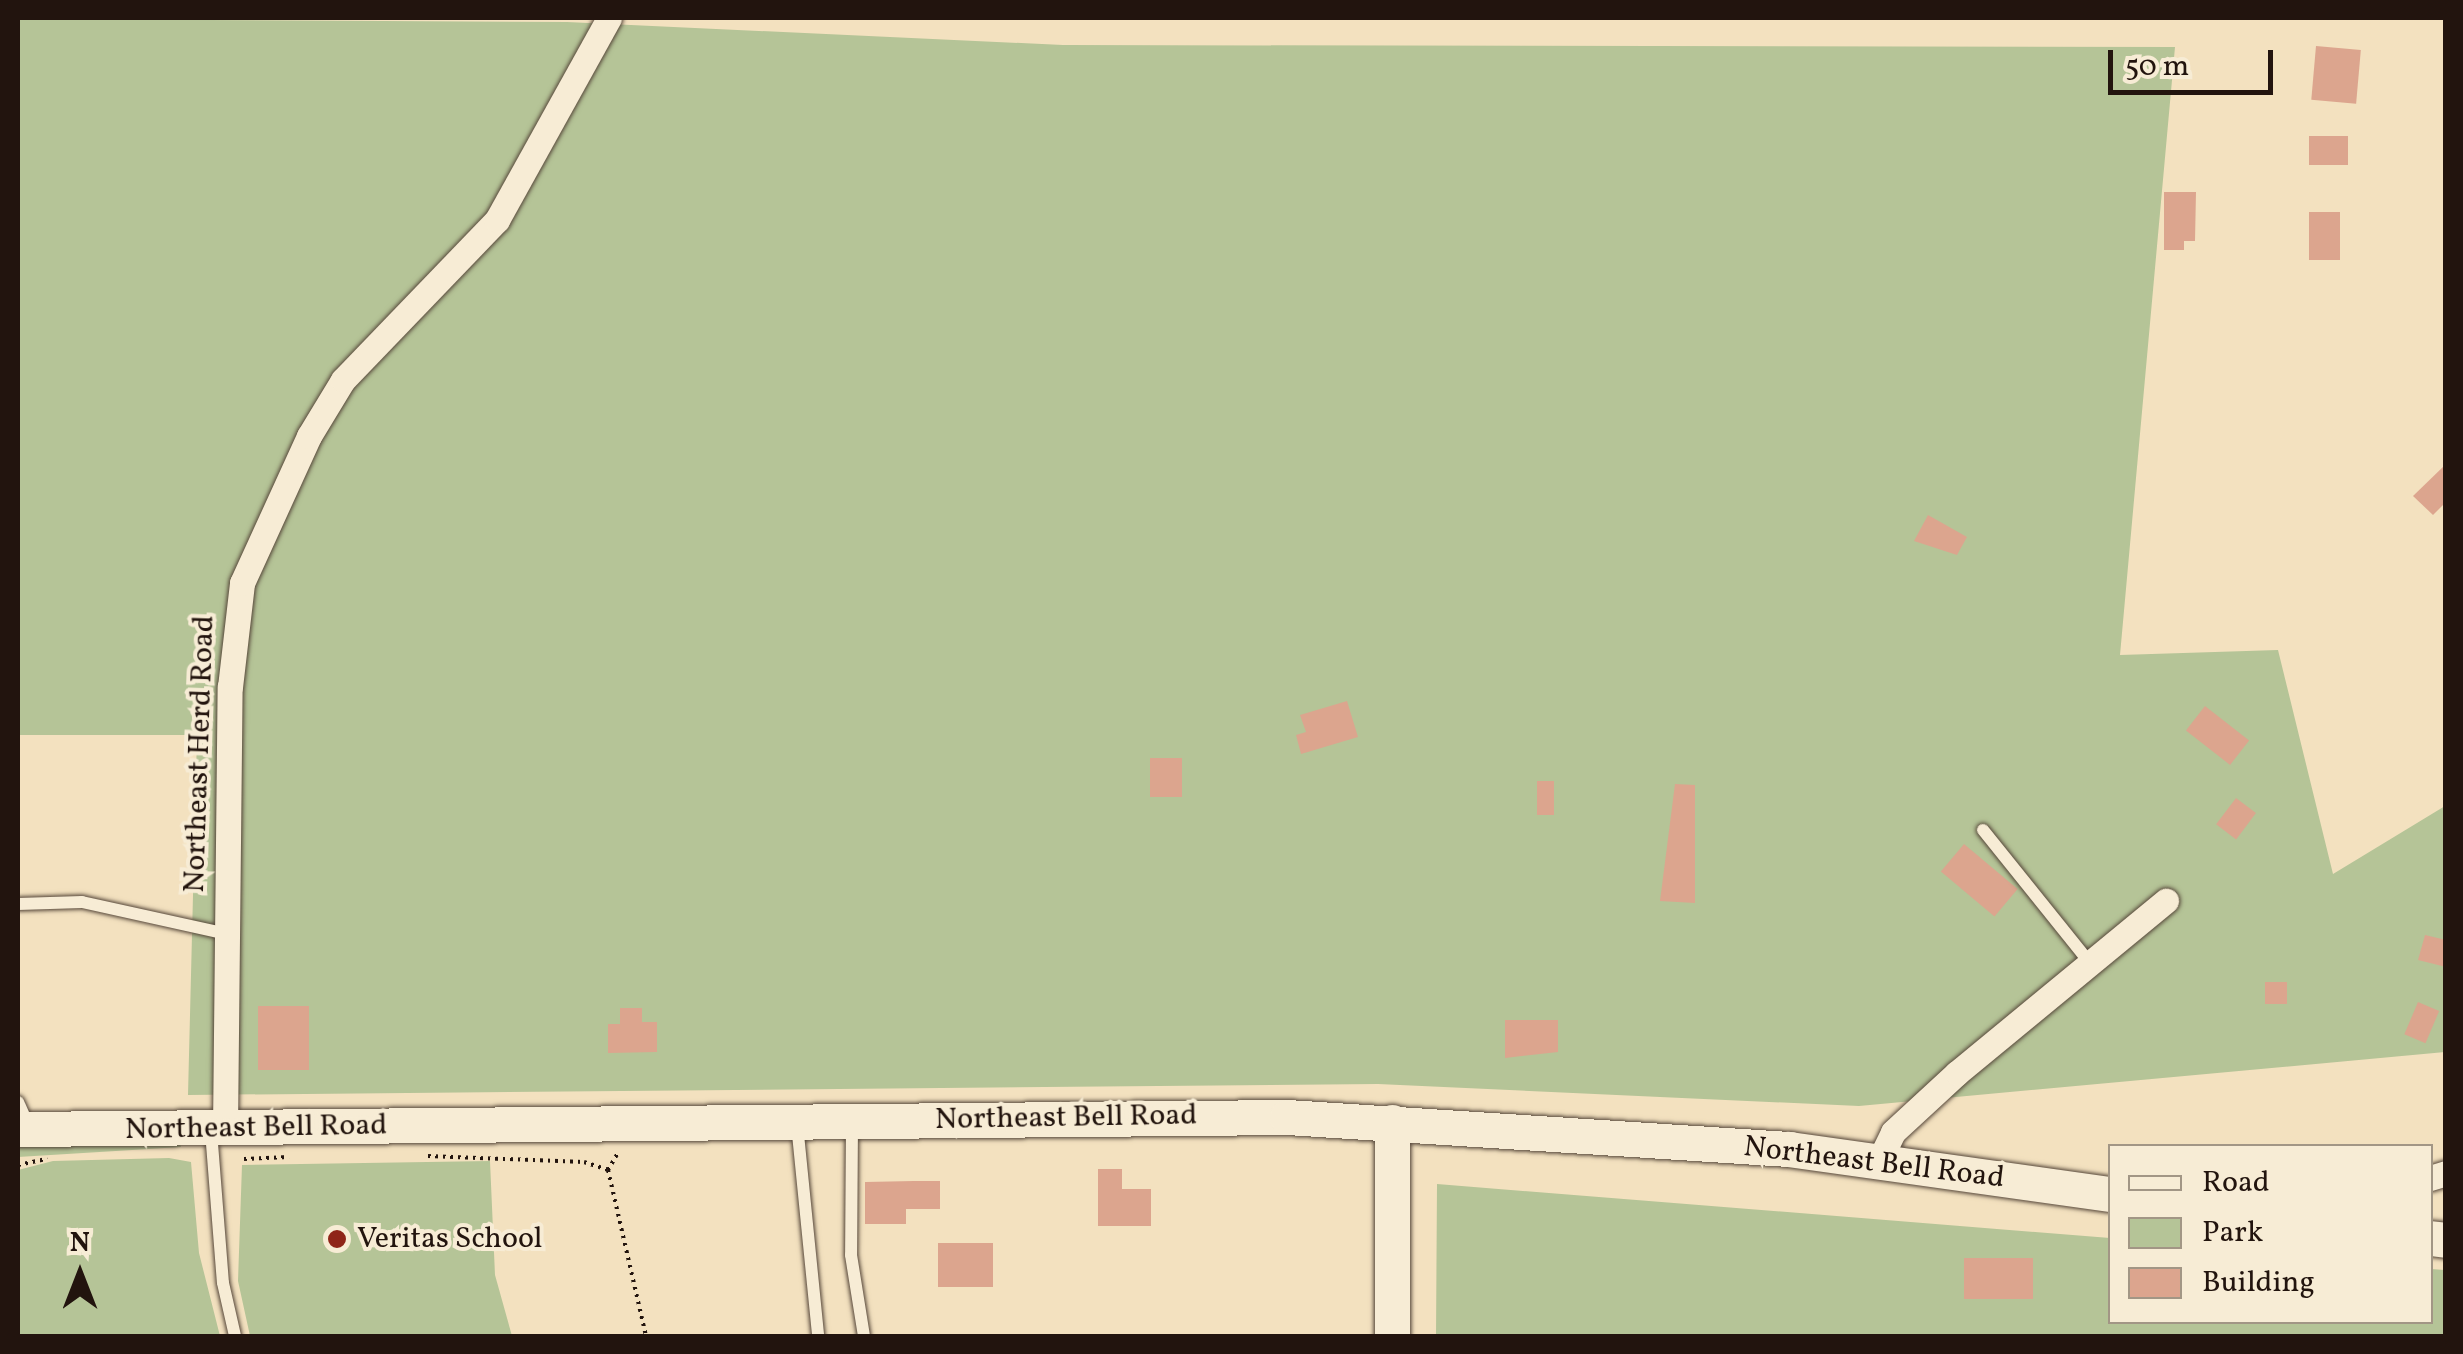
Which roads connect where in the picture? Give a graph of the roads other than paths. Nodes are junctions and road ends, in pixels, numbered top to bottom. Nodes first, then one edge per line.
1 (609, 18) edge
2 (1984, 830) dead end
3 (2166, 902) dead end
4 (18, 904) edge
5 (227, 934) junction
6 (2090, 962) junction
7 (22, 1120) edge
8 (796, 1121) junction
9 (852, 1121) junction
10 (1392, 1122) junction
11 (218, 1129) junction
12 (1879, 1160) junction
13 (2108, 1194) edge
14 (236, 1336) edge
15 (818, 1336) edge
16 (864, 1336) edge
17 (1392, 1336) edge

1 - 5 street, Northeast Herd Road
2 - 6 lane
3 - 6 street
4 - 5 lane
5 - 11 street, Northeast Herd Road
6 - 12 street
7 - 11 main road, Northeast Bell Road
8 - 9 main road, Northeast Bell Road
8 - 11 main road, Northeast Bell Road
8 - 15 lane
9 - 10 main road, Northeast Bell Road
9 - 16 lane
10 - 12 main road, Northeast Bell Road
10 - 17 main road
11 - 14 lane
12 - 13 main road, Northeast Bell Road

